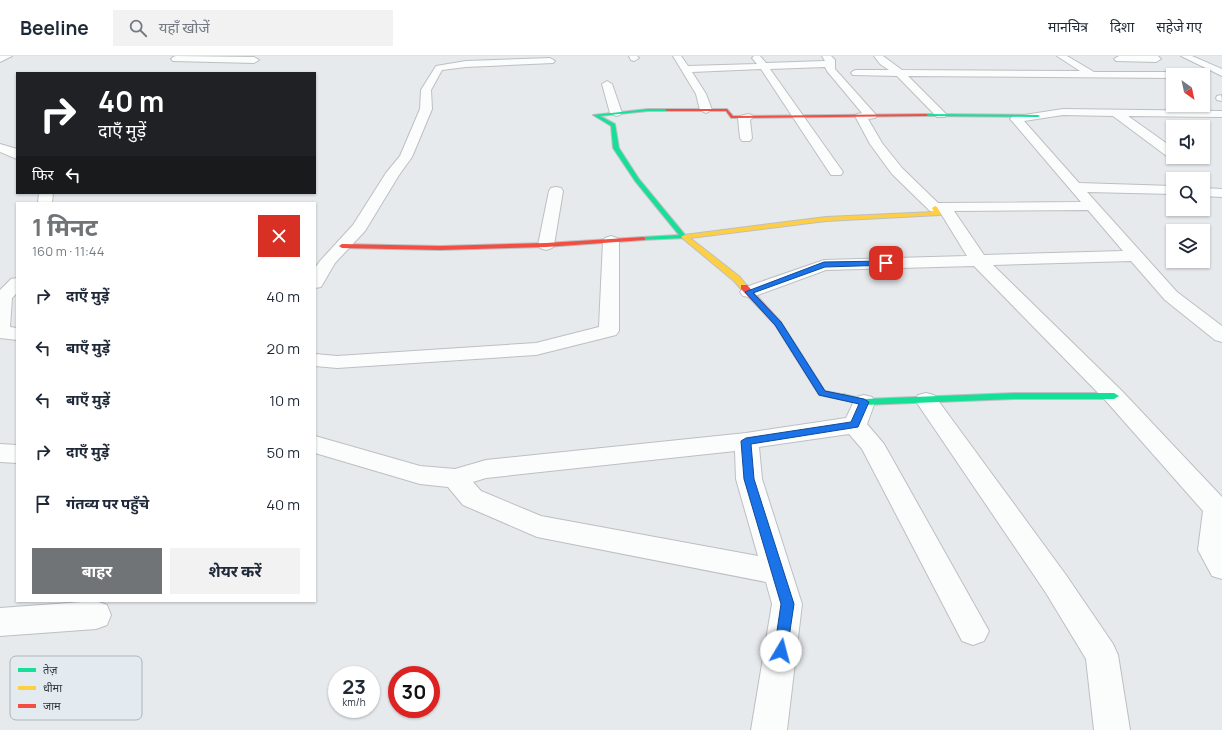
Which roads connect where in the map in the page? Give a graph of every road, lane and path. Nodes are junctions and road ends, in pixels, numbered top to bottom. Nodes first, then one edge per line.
1 (8, 56) edge
2 (677, 56) edge
3 (755, 56) edge
4 (878, 56) edge
5 (1152, 56) edge
6 (1185, 56) edge
7 (1063, 57) edge
8 (256, 58) edge
9 (0, 59) edge
10 (176, 59) dead end
11 (1086, 59) dead end
12 (1107, 59) dead end
13 (828, 60) edge
14 (551, 63) edge
15 (947, 65) dead end
16 (764, 67) junction
17 (242, 68) dead end
18 (686, 70) junction
19 (856, 73) dead end
20 (899, 73) junction
21 (958, 73) junction
22 (1091, 74) junction
23 (1222, 74) edge
24 (1166, 75) edge
25 (1210, 75) edge
26 (607, 84) dead end
27 (706, 110) junction
28 (616, 113) junction
29 (1116, 113) junction
30 (1192, 114) junction
31 (1222, 114) edge
32 (941, 115) junction
33 (866, 116) junction
34 (1038, 116) junction
35 (748, 117) junction
36 (799, 117) junction
37 (1216, 127) dead end
38 (746, 138) dead end
39 (0, 148) edge
40 (1166, 149) edge
41 (16, 155) edge
42 (836, 172) dead end
43 (1076, 187) junction
44 (1166, 190) edge
45 (556, 191) dead end
46 (1210, 193) edge
47 (1222, 193) edge
48 (1210, 196) edge
49 (1222, 203) edge
50 (1092, 206) junction
51 (940, 208) junction
52 (684, 237) junction
53 (611, 241) junction
54 (546, 245) junction
55 (342, 246) junction
56 (1136, 256) junction
57 (322, 261) edge
58 (979, 261) junction
59 (316, 280) edge
60 (16, 285) edge
61 (749, 292) junction
62 (16, 334) edge
63 (1222, 336) edge
64 (316, 360) edge
65 (1114, 396) junction
66 (926, 400) junction
67 (860, 413) junction
68 (746, 441) junction
69 (316, 444) edge
70 (0, 453) edge
71 (16, 454) edge
72 (455, 478) junction
73 (1222, 567) edge
74 (777, 572) junction
75 (96, 615) dead end
76 (0, 622) edge
77 (972, 631) dead end
78 (769, 730) edge
79 (1112, 730) edge

1 - 9 street
2 - 18 street
3 - 16 street
4 - 20 street
5 - 12 street
6 - 23 street
7 - 11 street
7 - 22 street
8 - 10 street
8 - 17 street
13 - 16 street
13 - 33 street
14 - 55 street
15 - 21 street
16 - 18 street
16 - 36 street
18 - 27 street
19 - 20 street
20 - 21 street
20 - 32 street
21 - 22 street
22 - 24 street
23 - 25 street
26 - 28 street
27 - 28 street
27 - 35 street
28 - 52 street
29 - 30 street
29 - 34 street
29 - 40 street
30 - 31 street
30 - 37 street
32 - 33 street
32 - 34 street
33 - 36 street
33 - 51 street
34 - 43 street
35 - 36 street
35 - 38 street
36 - 42 street
39 - 41 street
43 - 44 street
43 - 50 street
45 - 54 street
46 - 47 street
48 - 49 street
50 - 51 street
50 - 56 street
51 - 52 street
51 - 58 street
52 - 53 street
52 - 61 street
53 - 54 street
53 - 64 street
54 - 55 street
55 - 57 street
56 - 58 street
56 - 63 street
57 - 59 street
58 - 61 street
58 - 65 street
60 - 62 street
61 - 67 street
65 - 66 street
65 - 73 street
66 - 67 street
66 - 79 street
67 - 68 street
67 - 77 street
68 - 72 street
68 - 74 street
69 - 72 street
70 - 71 street
72 - 74 street
74 - 78 street
75 - 76 street

